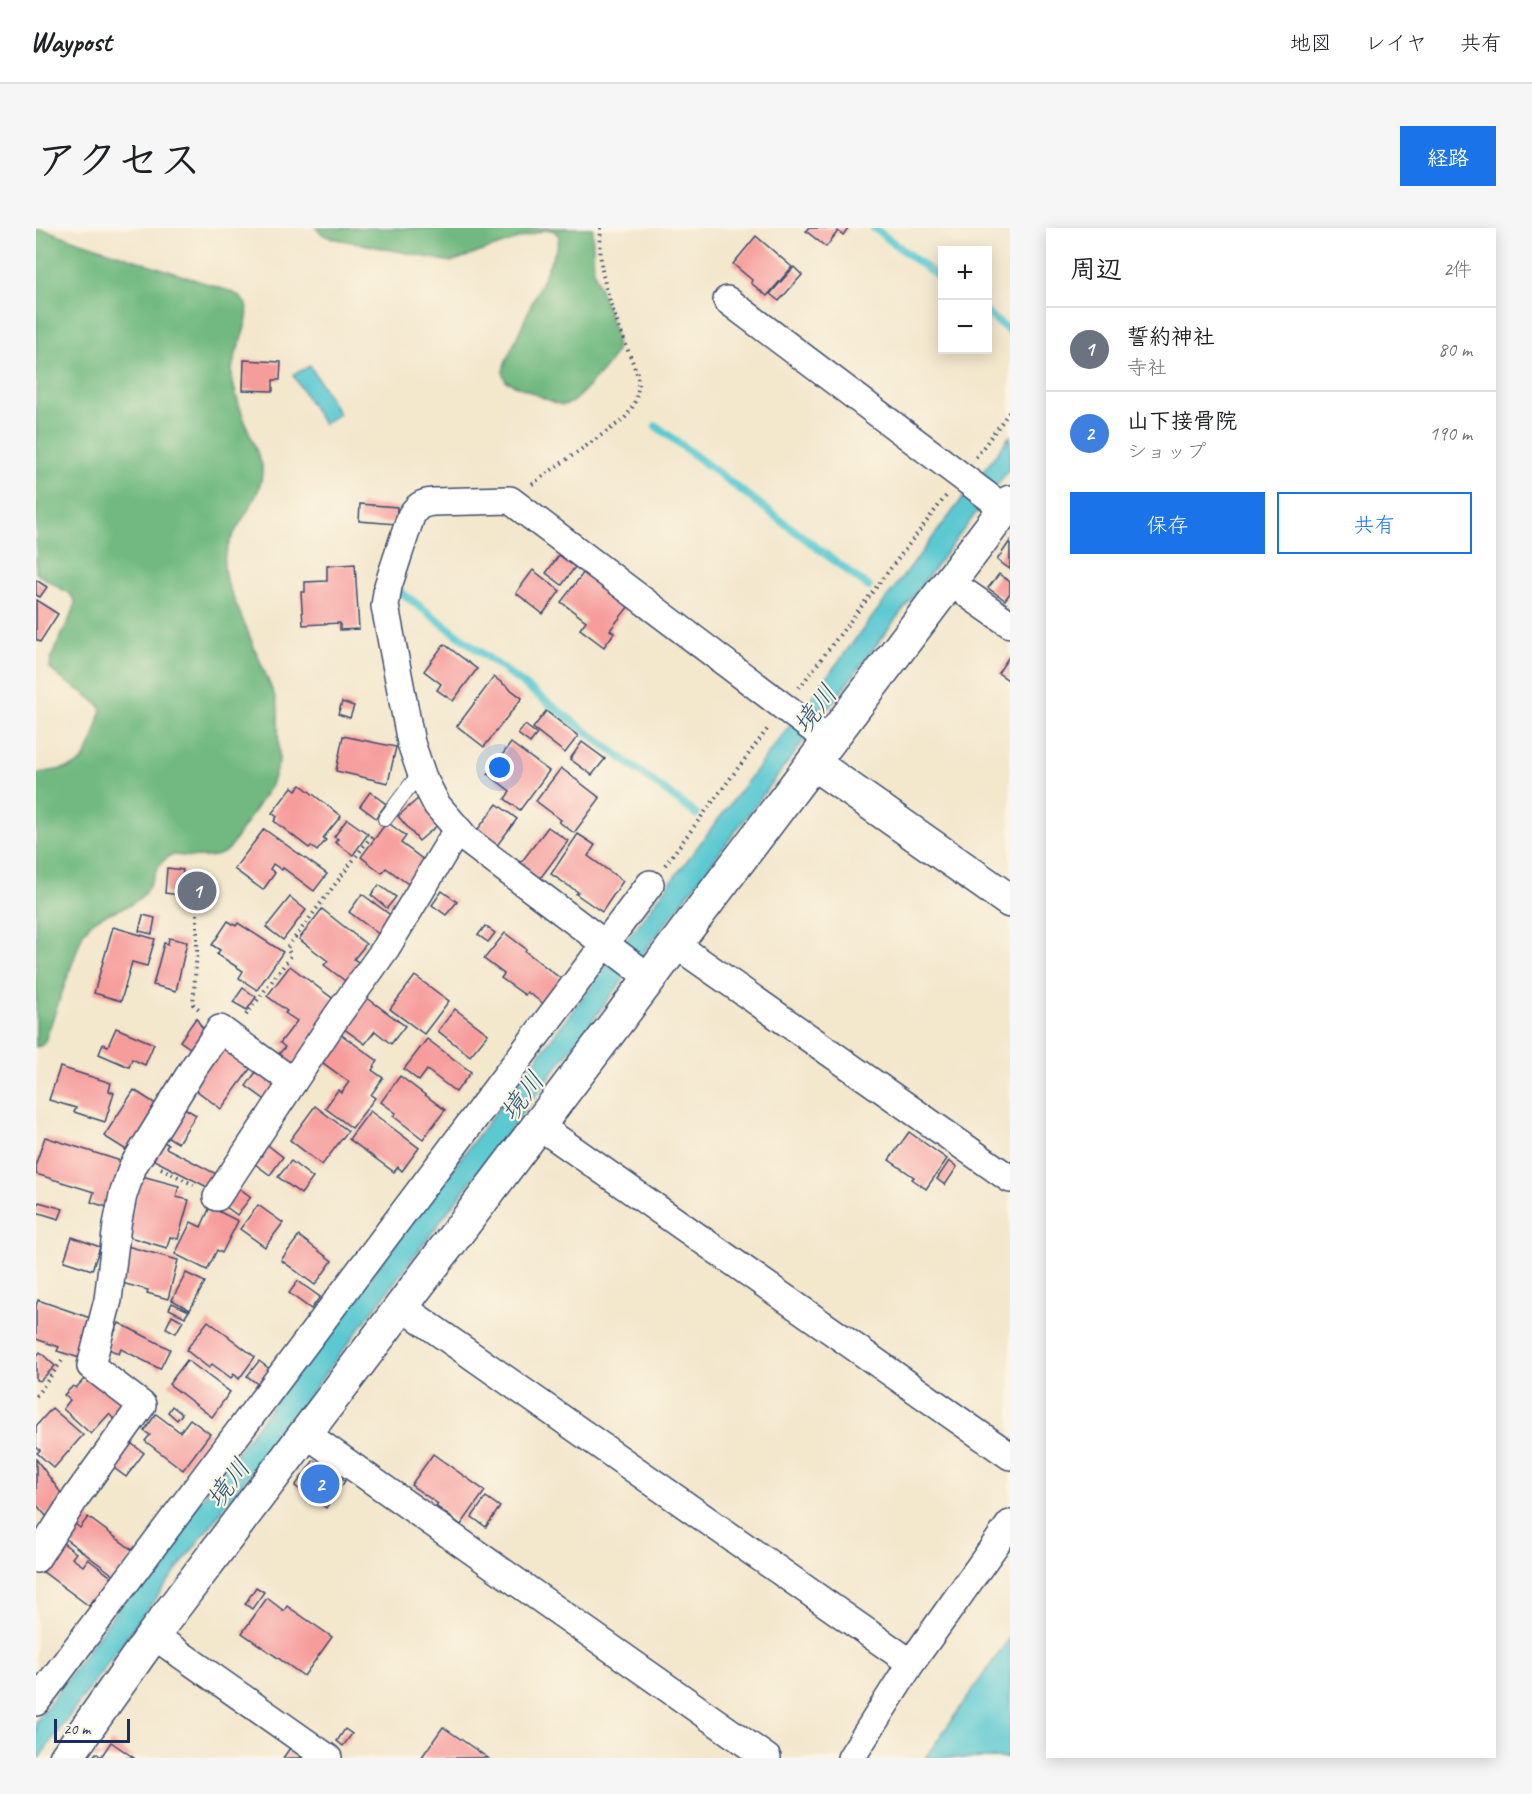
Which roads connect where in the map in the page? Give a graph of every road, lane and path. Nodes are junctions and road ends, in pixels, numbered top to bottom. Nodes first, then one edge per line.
1 (601, 228) edge
2 (727, 300) dead end
3 (1010, 411) edge
4 (964, 479) junction
5 (510, 500) junction
6 (1003, 503) edge
7 (950, 582) junction
8 (1010, 624) edge
9 (789, 710) junction
10 (820, 745) junction
11 (423, 778) junction
12 (385, 819) joint
13 (460, 832) junction
14 (650, 884) joint
15 (1010, 901) edge
16 (197, 902) dead end
17 (675, 944) junction
18 (609, 947) junction
19 (644, 973) junction
20 (225, 1033) junction
21 (293, 1082) junction
22 (538, 1125) junction
23 (139, 1156) junction
24 (1010, 1179) edge
25 (217, 1197) joint
26 (401, 1306) junction
27 (91, 1366) junction
28 (36, 1388) edge
29 (42, 1390) junction
30 (36, 1396) edge
31 (305, 1433) junction
32 (1010, 1456) edge
33 (1010, 1524) edge
34 (36, 1559) edge
35 (153, 1635) junction
36 (910, 1663) junction
37 (36, 1702) edge
38 (66, 1758) edge
39 (328, 1758) edge
40 (767, 1758) edge
41 (851, 1758) edge

1 - 5 path
2 - 4 street
3 - 4 path
4 - 6 street
4 - 9 path
5 - 9 street
5 - 11 street
6 - 7 street
7 - 8 street
7 - 10 street
9 - 10 street
9 - 14 path
10 - 15 street
10 - 17 street
11 - 12 lane
11 - 13 street
12 - 20 path
13 - 18 street
13 - 21 street
14 - 18 street
16 - 20 path
17 - 19 street
17 - 24 street
18 - 19 street
18 - 37 street
19 - 22 street
20 - 21 street
20 - 23 street
21 - 25 street
22 - 26 street
22 - 32 street
23 - 25 path
23 - 27 street
26 - 31 street
26 - 36 street
27 - 29 path
27 - 34 street
28 - 29 path
29 - 30 path
31 - 35 street
31 - 40 street
33 - 36 street
35 - 38 street
35 - 39 street
36 - 41 street

